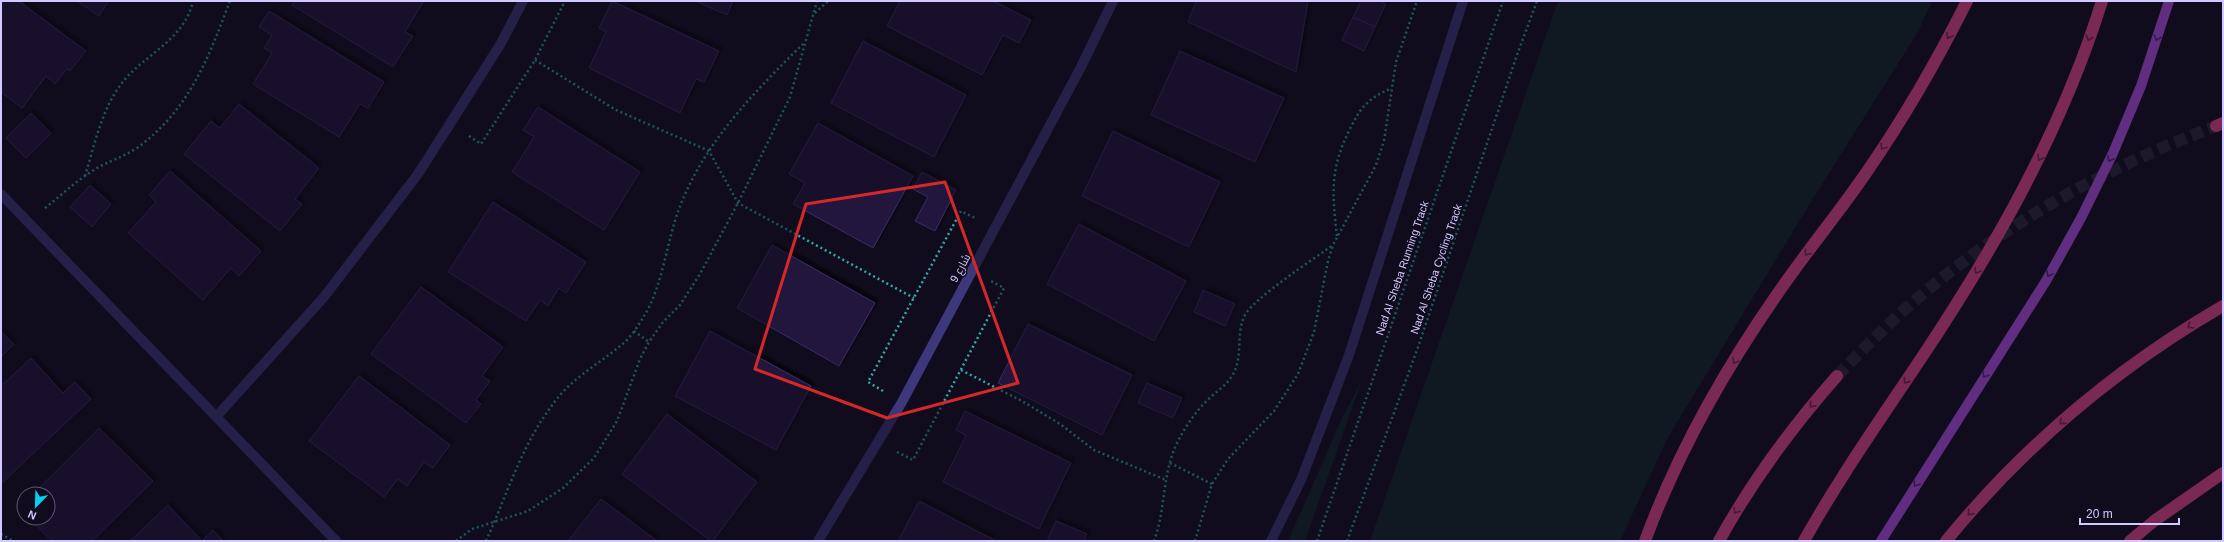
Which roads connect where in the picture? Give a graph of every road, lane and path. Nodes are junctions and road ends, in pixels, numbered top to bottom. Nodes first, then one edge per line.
1 (193, 1) edge
2 (230, 1) edge
3 (523, 1) edge
4 (565, 1) edge
5 (817, 1) edge
6 (828, 1) edge
7 (1113, 1) edge
8 (1417, 1) edge
9 (1463, 1) edge
10 (1503, 1) edge
11 (1537, 1) edge
12 (1967, 1) edge
13 (2102, 1) edge
14 (2169, 1) edge
15 (814, 13) junction
16 (804, 44) junction
17 (535, 60) junction
18 (1390, 89) junction
19 (450, 123) junction
20 (709, 151) junction
21 (84, 176) junction
22 (1, 194) edge
23 (738, 204) junction
24 (28, 222) junction
25 (996, 228) junction
26 (1338, 236) junction
27 (1334, 245) junction
28 (972, 271) junction
29 (914, 298) junction
30 (2223, 306) edge
31 (634, 331) junction
32 (648, 342) junction
33 (961, 370) junction
34 (1837, 376) tunnel mouth
35 (902, 402) junction
36 (216, 417) junction
37 (879, 442) junction
38 (1170, 463) junction
39 (2223, 473) edge
40 (1166, 480) junction
41 (1212, 484) junction
42 (495, 522) junction
43 (1, 534) edge
44 (13, 541) edge
45 (336, 541) edge
46 (456, 541) edge
47 (486, 541) edge
48 (818, 541) edge
49 (1154, 541) edge
50 (1195, 541) edge
51 (1270, 541) edge
52 (1317, 541) edge
53 (1347, 541) edge
54 (1645, 541) edge
55 (1719, 541) edge
56 (1804, 541) edge
57 (1881, 541) edge
58 (1946, 541) edge
59 (2130, 541) edge

1 - 21 path
2 - 21 path
3 - 19 street
4 - 17 path
5 - 15 path
6 - 15 path
7 - 25 street, شارع 9
8 - 18 path
9 - 51 street
10 - 52 path, Nad Al Sheba Running Track
11 - 53 path, Nad Al Sheba Cycling Track
12 -> 54 highway
13 -> 56 highway, bridge
14 -> 57 main road
15 - 16 path
16 - 20 path
16 - 23 path
17 - 19 path
17 - 20 path
18 - 26 path
18 - 26 path
19 - 36 street
20 - 23 path
20 - 31 path
21 - 24 path
22 - 24 street
23 - 29 path
23 - 32 path
24 - 36 street
25 - 28 street, شارع 9
25 - 29 path
26 - 27 path
27 - 38 path
27 - 41 path
28 - 33 path
28 - 35 street, شارع 9
29 - 35 path
30 -> 58 highway
31 - 32 path
31 - 42 path
32 - 42 path
33 - 37 path
33 - 40 path
34 -> 55 highway
35 - 37 street, شارع 9
36 - 45 street
37 - 48 street, شارع 9
38 - 40 path
38 - 41 path
39 - 59 highway
40 - 49 path
41 - 50 path
42 - 46 path
42 - 47 path
43 - 44 path

